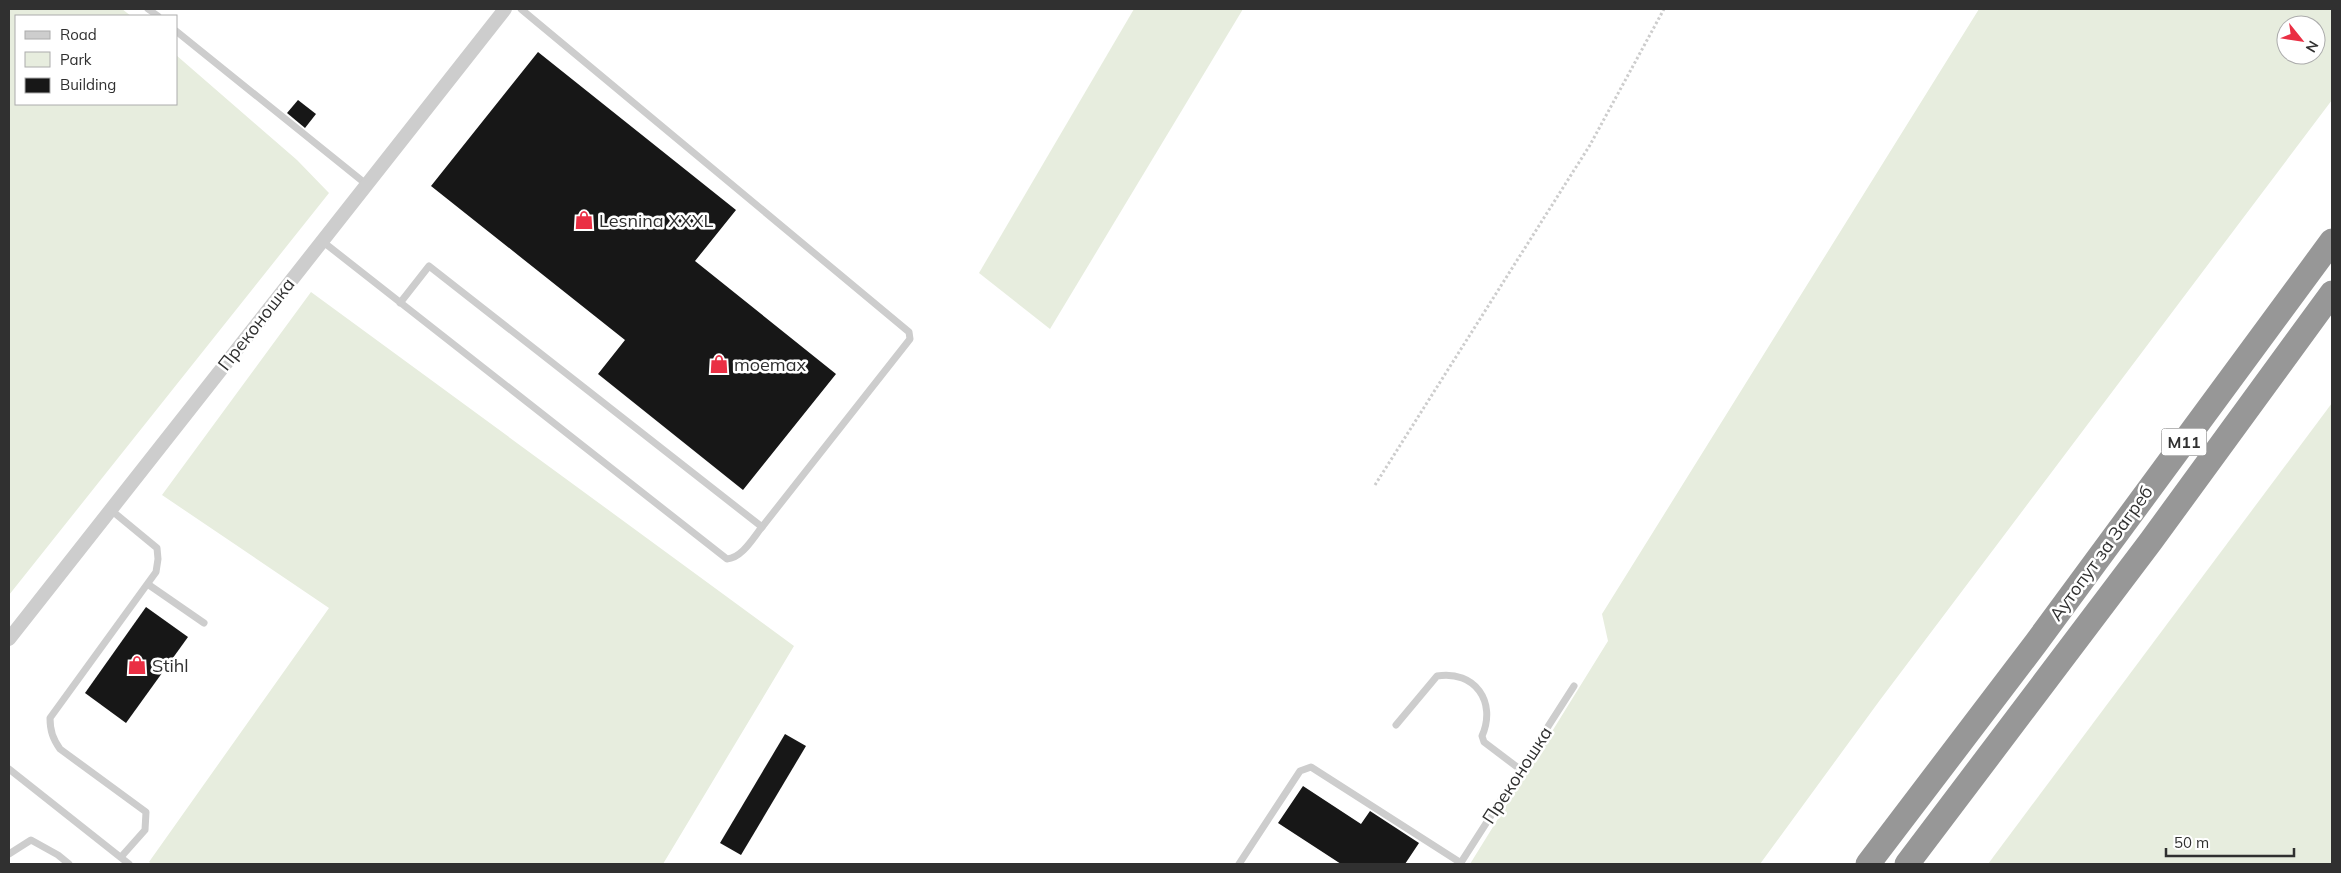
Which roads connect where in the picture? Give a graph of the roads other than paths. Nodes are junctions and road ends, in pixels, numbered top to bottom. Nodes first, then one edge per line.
1 (505, 9) edge
2 (521, 9) edge
3 (178, 33) edge
4 (366, 184) junction
5 (321, 241) junction
6 (2332, 241) edge
7 (2332, 293) edge
8 (400, 303) junction
9 (111, 510) junction
10 (762, 528) junction
11 (148, 585) junction
12 (204, 623) dead end
13 (9, 639) edge
14 (1574, 686) dead end
15 (1396, 725) dead end
16 (9, 769) edge
17 (1520, 770) junction
18 (9, 854) edge
19 (121, 857) junction
20 (1460, 863) edge
21 (68, 864) edge
22 (129, 864) edge
23 (1239, 864) edge
24 (1868, 864) edge
25 (1908, 864) edge

1 - 4 street, Преконошка
2 - 10 lane
3 - 4 lane
4 - 5 street, Преконошка
5 - 8 lane
5 - 9 street, Преконошка
6 - 24 highway, Аутопут за Загреб / M11
7 - 25 highway, Аутопут за Загреб / M11
8 - 10 lane
8 - 10 lane
9 - 11 lane
9 - 13 street, Преконошка
11 - 12 lane
11 - 19 lane
14 - 17 lane, Преконошка
15 - 17 lane
16 - 19 lane
17 - 20 lane, Преконошка
18 - 21 lane
19 - 22 lane
20 - 23 lane

